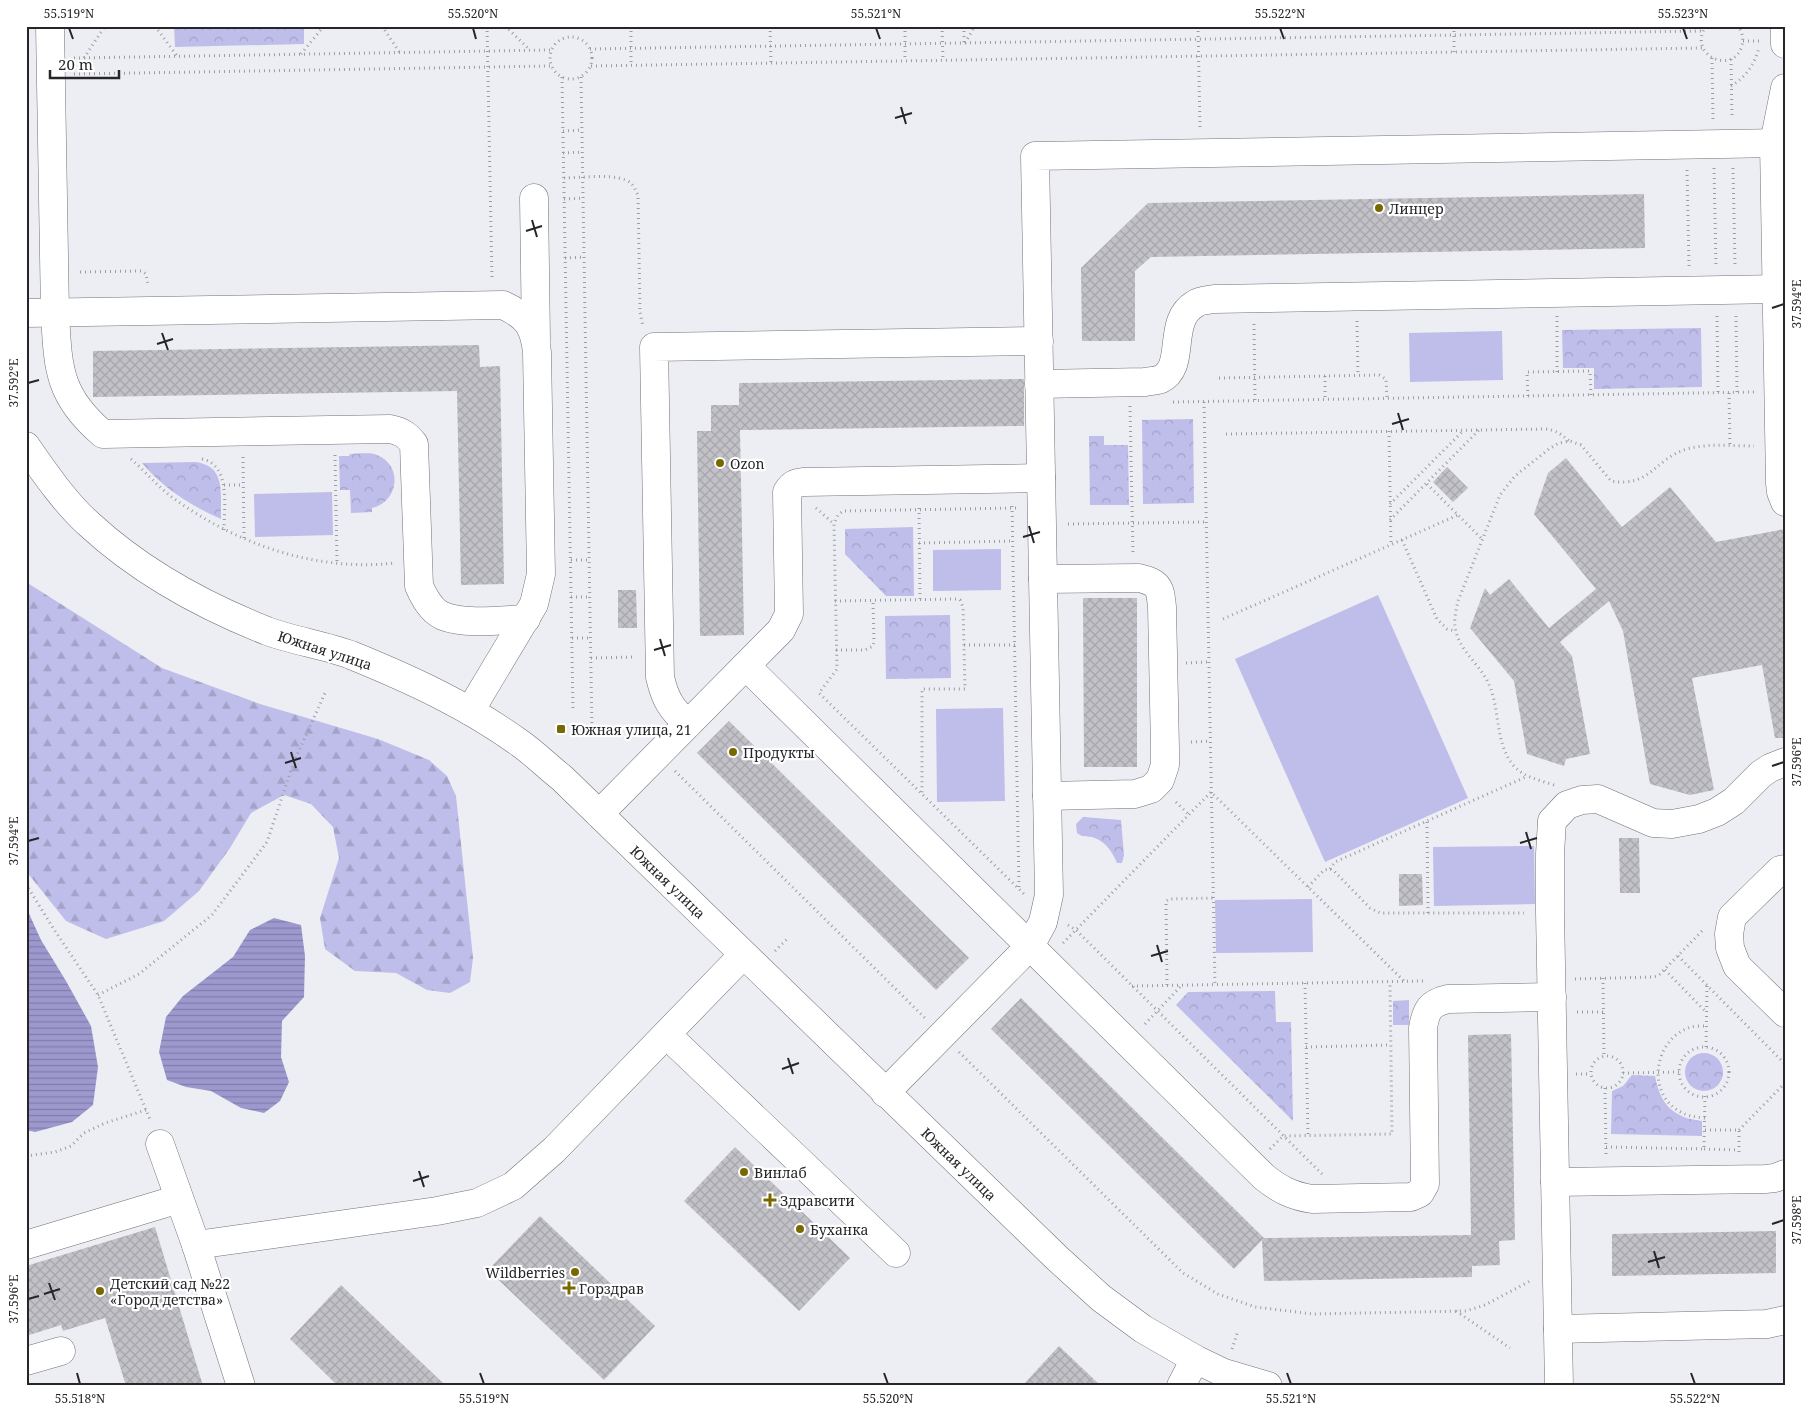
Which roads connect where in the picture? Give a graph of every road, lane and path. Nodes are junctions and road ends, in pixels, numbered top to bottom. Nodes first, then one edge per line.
1 (50, 26) edge
2 (106, 26) edge
3 (155, 26) edge
4 (324, 26) edge
5 (382, 26) edge
6 (487, 26) edge
7 (505, 26) edge
8 (631, 26) edge
9 (770, 26) edge
10 (905, 26) edge
11 (942, 26) edge
12 (964, 26) edge
13 (975, 26) edge
14 (1198, 26) edge
15 (1454, 26) edge
16 (1694, 26) edge
17 (1706, 26) edge
18 (1738, 26) edge
19 (1772, 30) edge
20 (1691, 31) junction
21 (1703, 31) junction
22 (1454, 35) junction
23 (1199, 39) junction
24 (964, 43) junction
25 (905, 44) junction
26 (942, 44) junction
27 (1785, 44) edge
28 (770, 46) junction
29 (1702, 48) junction
30 (590, 49) junction
31 (631, 49) junction
32 (531, 50) junction
33 (551, 50) junction
34 (488, 51) junction
35 (1454, 52) junction
36 (400, 53) junction
37 (300, 54) junction
38 (177, 56) junction
39 (1199, 56) junction
40 (83, 58) junction
41 (1712, 58) junction
42 (1731, 59) junction
43 (905, 60) junction
44 (943, 60) junction
45 (771, 63) junction
46 (631, 65) junction
47 (51, 66) junction
48 (552, 66) junction
49 (591, 66) junction
50 (488, 67) junction
51 (562, 77) junction
52 (581, 77) junction
53 (1732, 86) junction
54 (1785, 88) edge
55 (581, 130) junction
56 (563, 131) junction
57 (1779, 143) edge
58 (1723, 144) junction
59 (1687, 145) junction
60 (582, 152) junction
61 (563, 153) junction
62 (1201, 153) junction
63 (564, 178) junction
64 (582, 178) junction
65 (534, 198) dead end
66 (583, 198) junction
67 (564, 199) junction
68 (584, 257) junction
69 (565, 258) junction
70 (55, 273) junction
71 (1781, 290) edge
72 (1714, 291) junction
73 (1556, 293) junction
74 (1357, 296) junction
75 (492, 305) junction
76 (148, 311) junction
77 (26, 313) edge
78 (55, 313) junction
79 (1254, 318) dead end
80 (1039, 341) junction
81 (654, 347) junction
82 (537, 352) junction
83 (1558, 372) junction
84 (1358, 375) junction
85 (1325, 376) junction
86 (1254, 377) junction
87 (1219, 378) dead end
88 (1129, 383) junction
89 (1039, 384) junction
90 (1737, 392) junction
91 (1779, 392) junction
92 (1718, 393) junction
93 (1729, 393) junction
94 (1591, 395) junction
95 (1528, 396) junction
96 (1387, 398) junction
97 (1325, 399) junction
98 (1255, 401) junction
99 (1167, 402) dead end
100 (1204, 402) junction
101 (335, 430) junction
102 (1463, 430) junction
103 (1480, 430) junction
104 (1389, 431) junction
105 (242, 432) junction
106 (113, 434) junction
107 (1226, 434) dead end
108 (1570, 441) junction
109 (1780, 445) junction
110 (26, 446) edge
111 (1730, 446) junction
112 (196, 458) dead end
113 (132, 459) junction
114 (141, 459) dead end
115 (1012, 478) junction
116 (1041, 478) junction
117 (918, 480) junction
118 (1427, 484) junction
119 (224, 485) junction
120 (243, 485) junction
121 (1785, 502) edge
122 (1390, 504) junction
123 (1012, 508) junction
124 (919, 510) junction
125 (1458, 515) junction
126 (1042, 516) junction
127 (1390, 520) junction
128 (1206, 522) junction
129 (1132, 523) junction
130 (224, 530) junction
131 (244, 539) junction
132 (1482, 539) junction
133 (1402, 540) junction
134 (1013, 541) junction
135 (919, 543) junction
136 (1391, 545) junction
137 (418, 560) junction
138 (571, 560) junction
139 (589, 560) junction
140 (337, 563) junction
141 (1133, 578) junction
142 (1043, 579) junction
143 (590, 597) junction
144 (571, 598) junction
145 (920, 600) junction
146 (835, 601) junction
147 (873, 601) junction
148 (526, 619) junction
149 (1224, 619) dead end
150 (1455, 631) junction
151 (572, 638) junction
152 (591, 638) junction
153 (1044, 644) junction
154 (1014, 645) junction
155 (964, 646) junction
156 (836, 650) junction
157 (659, 657) junction
158 (591, 658) junction
159 (746, 666) junction
160 (325, 693) dead end
161 (470, 711) junction
162 (573, 711) dead end
163 (688, 724) junction
164 (592, 731) dead end
165 (658, 755) junction
166 (1785, 762) edge
167 (1528, 776) junction
168 (1211, 792) junction
169 (922, 795) junction
170 (1047, 796) junction
171 (1598, 799) junction
172 (1176, 802) dead end
173 (599, 814) junction
174 (1189, 815) junction
175 (1426, 821) junction
176 (1785, 868) edge
177 (1330, 870) junction
178 (26, 884) edge
179 (1308, 887) junction
180 (1213, 898) junction
181 (1550, 912) junction
182 (1428, 914) junction
183 (1030, 946) junction
184 (743, 955) junction
185 (1678, 956) dead end
186 (1665, 970) dead end
187 (1658, 976) dead end
188 (1603, 978) junction
189 (1404, 981) junction
190 (1434, 981) dead end
191 (1390, 982) junction
192 (1305, 983) junction
193 (1182, 985) junction
194 (1214, 985) junction
195 (1706, 985) junction
196 (1132, 986) junction
197 (1167, 986) junction
198 (1551, 988) junction
199 (98, 994) junction
200 (1157, 1011) junction
201 (1706, 1012) junction
202 (1785, 1013) edge
203 (1706, 1026) junction
204 (667, 1035) junction
205 (942, 1035) junction
206 (1127, 1042) junction
207 (1391, 1045) junction
208 (1306, 1047) junction
209 (1706, 1047) junction
210 (1604, 1057) junction
211 (1785, 1064) edge
212 (1657, 1072) junction
213 (1679, 1072) junction
214 (1623, 1073) junction
215 (1785, 1083) edge
216 (1605, 1088) junction
217 (886, 1092) junction
218 (1705, 1096) junction
219 (146, 1110) junction
220 (1705, 1118) junction
221 (1705, 1130) junction
222 (1739, 1130) junction
223 (1308, 1135) junction
224 (1283, 1136) junction
225 (160, 1144) joint
226 (1606, 1148) junction
227 (1704, 1149) junction
228 (1739, 1150) junction
229 (26, 1156) edge
230 (1785, 1174) edge
231 (1740, 1179) junction
232 (1556, 1182) junction
233 (1607, 1182) junction
234 (179, 1198) junction
235 (1346, 1198) junction
236 (26, 1245) edge
237 (196, 1245) junction
238 (896, 1253) dead end
239 (1557, 1267) junction
240 (1456, 1311) junction
241 (1785, 1320) edge
242 (1558, 1328) junction
243 (1510, 1348) dead end
244 (61, 1351) dead end
245 (1196, 1359) junction
246 (26, 1361) edge
247 (241, 1386) edge
248 (1181, 1386) edge
249 (1268, 1386) edge
250 (1559, 1386) edge

1 - 47 street
2 - 40 path
3 - 38 path
4 - 37 path
5 - 36 path
6 - 34 path
7 - 32 path
8 - 31 path
9 - 28 path
10 - 25 path
11 - 26 path
12 - 24 path
13 - 24 path
14 - 23 path
15 - 22 path
16 - 20 path
17 - 21 path
18 - 42 path
19 - 27 street
19 - 53 path
20 - 21 path
20 - 22 path
21 - 29 path
22 - 23 path
22 - 35 path
23 - 24 path
23 - 39 path
24 - 26 path
25 - 26 path
25 - 28 path
25 - 43 path
26 - 44 path
28 - 31 path
28 - 45 path
29 - 35 path
29 - 41 path
30 - 31 path
30 - 33 path
30 - 49 path
31 - 46 path
32 - 33 path
32 - 34 path
33 - 48 path
34 - 36 path
34 - 50 path
35 - 39 path
36 - 37 path
37 - 38 path
38 - 40 path
39 - 44 path
39 - 62 path
40 - 47 path
41 - 42 path
41 - 58 path
42 - 53 path
43 - 44 path
43 - 45 path
45 - 46 path
46 - 49 path
47 - 50 path
47 - 70 street
48 - 50 path
48 - 51 path
49 - 52 path
50 - 75 path
51 - 52 path
51 - 56 path
52 - 55 path
53 - 58 path
54 - 57 street
55 - 56 path
55 - 60 path
56 - 61 path
57 - 58 street
57 - 71 street
58 - 59 street
58 - 72 path
58 - 72 path
59 - 62 street
59 - 72 path
60 - 61 path
60 - 64 path
61 - 63 path
62 - 80 street
63 - 64 path
63 - 67 path
64 - 66 path
64 - 81 path
65 - 82 street
66 - 67 path
66 - 68 path
67 - 69 path
68 - 69 path
68 - 139 path
69 - 138 path
70 - 76 path
70 - 78 street
71 - 72 street
71 - 91 street
72 - 73 street
72 - 90 path
72 - 92 path
73 - 74 street
73 - 83 path
74 - 84 path
74 - 88 street
75 - 76 street
75 - 82 street
76 - 78 street
77 - 78 street
78 - 106 street
79 - 86 path
80 - 81 street
80 - 89 street
81 - 157 street
82 - 148 street
83 - 94 path
83 - 95 path
84 - 85 path
84 - 96 path
85 - 86 path
85 - 97 path
86 - 87 path
86 - 98 path
88 - 89 street
88 - 129 path
89 - 116 street
90 - 91 path
90 - 93 path
91 - 109 street
92 - 93 path
92 - 94 path
93 - 111 path
94 - 95 path
95 - 96 path
96 - 97 path
97 - 98 path
98 - 100 path
99 - 100 path
100 - 128 path
101 - 105 street
101 - 137 street
101 - 140 path
102 - 103 path
102 - 104 path
102 - 122 path
103 - 108 path
103 - 118 path
104 - 107 path
104 - 122 path
105 - 106 street
105 - 120 path
106 - 113 path
108 - 111 path
108 - 132 path
109 - 111 path
109 - 121 street
110 - 161 street, Южная улица
112 - 119 path
113 - 114 path
113 - 130 path
115 - 116 street
115 - 117 street
115 - 123 path
116 - 126 street
117 - 124 path
117 - 159 street
118 - 125 path
118 - 127 path
119 - 120 path
119 - 130 path
120 - 131 path
122 - 127 path
123 - 124 path
123 - 126 path
123 - 134 path
124 - 135 path
124 - 146 path
125 - 132 path
125 - 133 path
126 - 129 path
126 - 142 street
127 - 136 path
128 - 129 path
128 - 168 path
129 - 141 path
130 - 131 path
131 - 140 path
132 - 150 path
133 - 136 path
133 - 150 path
134 - 135 path
134 - 154 path
135 - 145 path
136 - 149 path
137 - 140 path
137 - 148 street
138 - 139 path
138 - 144 path
139 - 143 path
141 - 142 street
141 - 170 street
142 - 153 street
143 - 144 path
143 - 152 path
144 - 151 path
145 - 147 path
145 - 155 path
146 - 147 path
146 - 156 path
147 - 156 path
148 - 161 street
150 - 167 path
151 - 152 path
151 - 162 path
152 - 158 path
153 - 154 path
153 - 170 street
154 - 155 path
154 - 169 path
155 - 169 path
156 - 169 path
157 - 158 path
157 - 163 street
158 - 164 path
159 - 163 street
159 - 183 street
160 - 199 path
161 - 173 street, Южная улица
163 - 165 street
165 - 173 street
165 - 205 path
166 - 171 street
167 - 171 path
167 - 175 path
168 - 174 path
168 - 179 path
168 - 180 path
170 - 183 street
171 - 181 street
172 - 174 path
173 - 184 street, Южная улица
174 - 196 path
175 - 177 path
175 - 182 path
176 - 202 street
177 - 179 path
177 - 182 path
178 - 199 path
179 - 189 path
180 - 194 path
180 - 197 path
181 - 182 path
181 - 198 street
183 - 205 street
183 - 206 street
184 - 204 street
184 - 217 street, Южная улица
185 - 195 path
186 - 201 path
187 - 188 path
188 - 198 path
188 - 210 path
189 - 190 path
189 - 191 path
191 - 192 path
191 - 207 path
192 - 194 path
192 - 208 path
193 - 194 path
193 - 197 path
193 - 200 path
195 - 201 path
195 - 211 path
196 - 197 path
196 - 200 path
198 - 232 street
198 - 235 street
199 - 219 path
200 - 206 path
200 - 224 path
201 - 203 path
203 - 209 path
203 - 212 path
204 - 237 street
204 - 238 street
205 - 217 street
205 - 240 path
206 - 235 street
207 - 208 path
207 - 223 path
208 - 223 path
209 - 213 path
209 - 218 path
210 - 214 path
210 - 216 path
212 - 213 path
212 - 214 path
212 - 220 path
213 - 218 path
214 - 216 path
215 - 222 path
216 - 226 path
217 - 245 street, Южная улица
218 - 220 path
219 - 225 path
219 - 229 path
220 - 221 path
221 - 222 path
221 - 227 path
222 - 228 path
223 - 224 path
224 - 235 path
225 - 234 street
226 - 227 path
226 - 233 path
227 - 228 path
228 - 231 path
230 - 231 street
231 - 233 street
232 - 233 street
232 - 239 street
234 - 236 street
234 - 237 street
237 - 247 street
239 - 240 path
239 - 242 street
240 - 243 path
241 - 242 street
242 - 250 street
244 - 246 street
245 - 248 street
245 - 249 street, Южная улица

